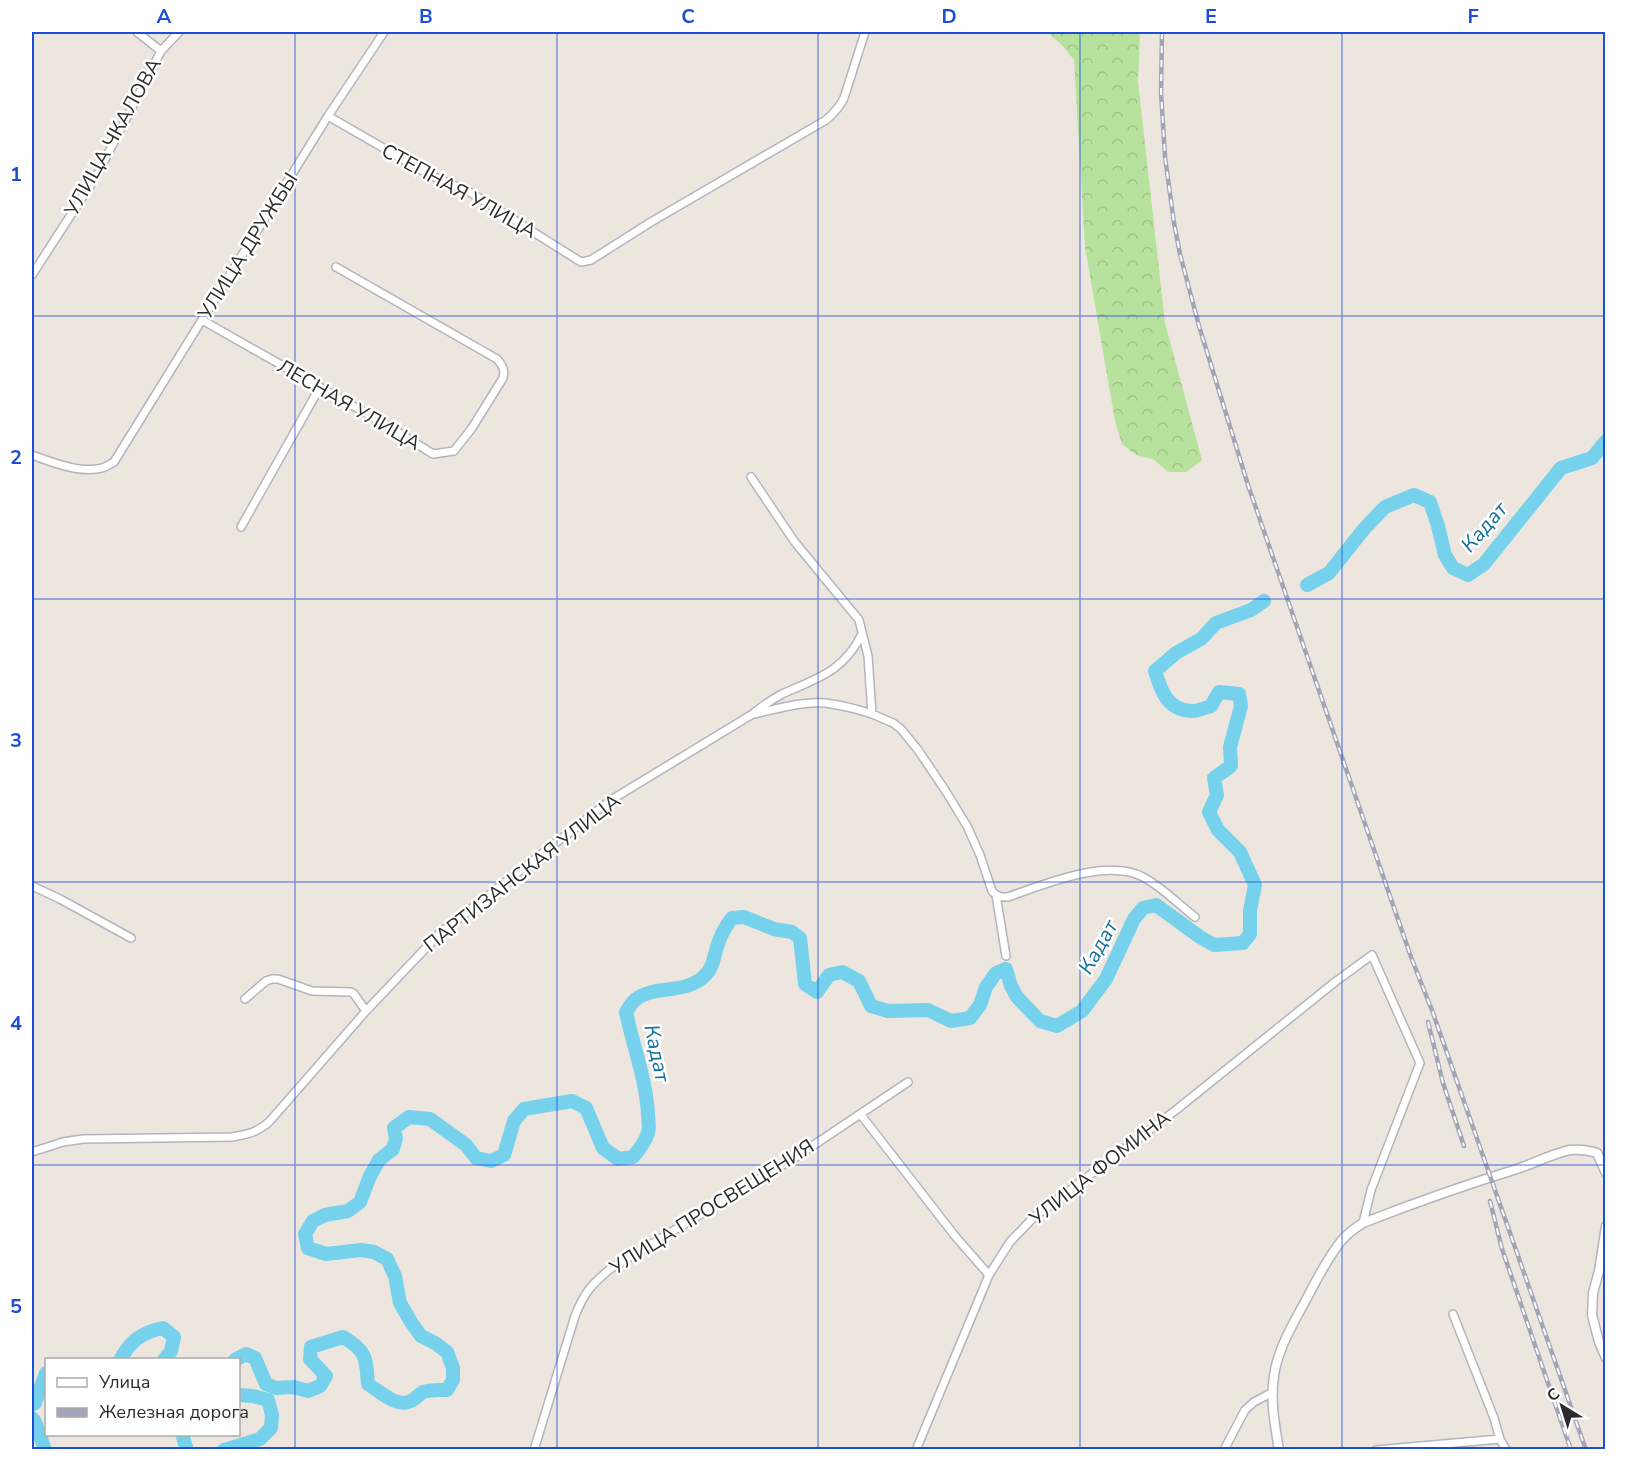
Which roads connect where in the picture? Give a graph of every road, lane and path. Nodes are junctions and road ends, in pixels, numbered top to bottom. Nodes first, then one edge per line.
1 (137, 32) edge
2 (179, 32) edge
3 (384, 32) edge
4 (866, 32) edge
5 (162, 51) junction
6 (328, 116) junction
7 (336, 267) dead end
8 (32, 275) edge
9 (202, 320) junction
10 (320, 387) junction
11 (32, 455) edge
12 (751, 477) dead end
13 (241, 527) dead end
14 (862, 634) junction
15 (872, 714) junction
16 (751, 715) junction
17 (32, 886) edge
18 (996, 896) junction
19 (1195, 917) dead end
20 (131, 938) dead end
21 (1006, 956) dead end
22 (245, 999) dead end
23 (366, 1011) junction
24 (908, 1082) dead end
25 (861, 1115) junction
26 (32, 1152) edge
27 (1605, 1173) edge
28 (1363, 1223) junction
29 (1605, 1226) edge
30 (989, 1275) junction
31 (1453, 1314) dead end
32 (1605, 1358) edge
33 (1273, 1392) junction
34 (1500, 1439) junction
35 (1394, 1448) edge
36 (534, 1449) edge
37 (916, 1449) edge
38 (1224, 1449) edge
39 (1279, 1449) edge
40 (1376, 1449) edge
41 (1506, 1449) edge

1 - 5 street
2 - 5 street, УЛИЦА ЧКАЛОВА
3 - 6 street, УЛИЦА ДРУЖБЫ
4 - 6 street, СТЕПНАЯ УЛИЦА
5 - 8 street, УЛИЦА ЧКАЛОВА
6 - 9 street, УЛИЦА ДРУЖБЫ
7 - 10 street, ЛЕСНАЯ УЛИЦА
9 - 10 street, ЛЕСНАЯ УЛИЦА
9 - 11 street, УЛИЦА ДРУЖБЫ
10 - 13 street
12 - 14 street
14 - 15 street
14 - 16 street, ПАРТИЗАНСКАЯ УЛИЦА
15 - 16 street
15 - 18 street
16 - 23 street, ПАРТИЗАНСКАЯ УЛИЦА
17 - 20 street
18 - 19 street
18 - 21 street
22 - 23 street
23 - 26 street, ПАРТИЗАНСКАЯ УЛИЦА
24 - 25 street, УЛИЦА ПРОСВЕЩЕНИЯ
25 - 30 street
25 - 36 street, УЛИЦА ПРОСВЕЩЕНИЯ
27 - 28 street
28 - 30 street, УЛИЦА ФОМИНА
28 - 33 street
29 - 32 street
30 - 37 street, УЛИЦА ФОМИНА
31 - 34 street
33 - 38 street
33 - 39 street
34 - 35 street
34 - 41 street
35 - 40 street

